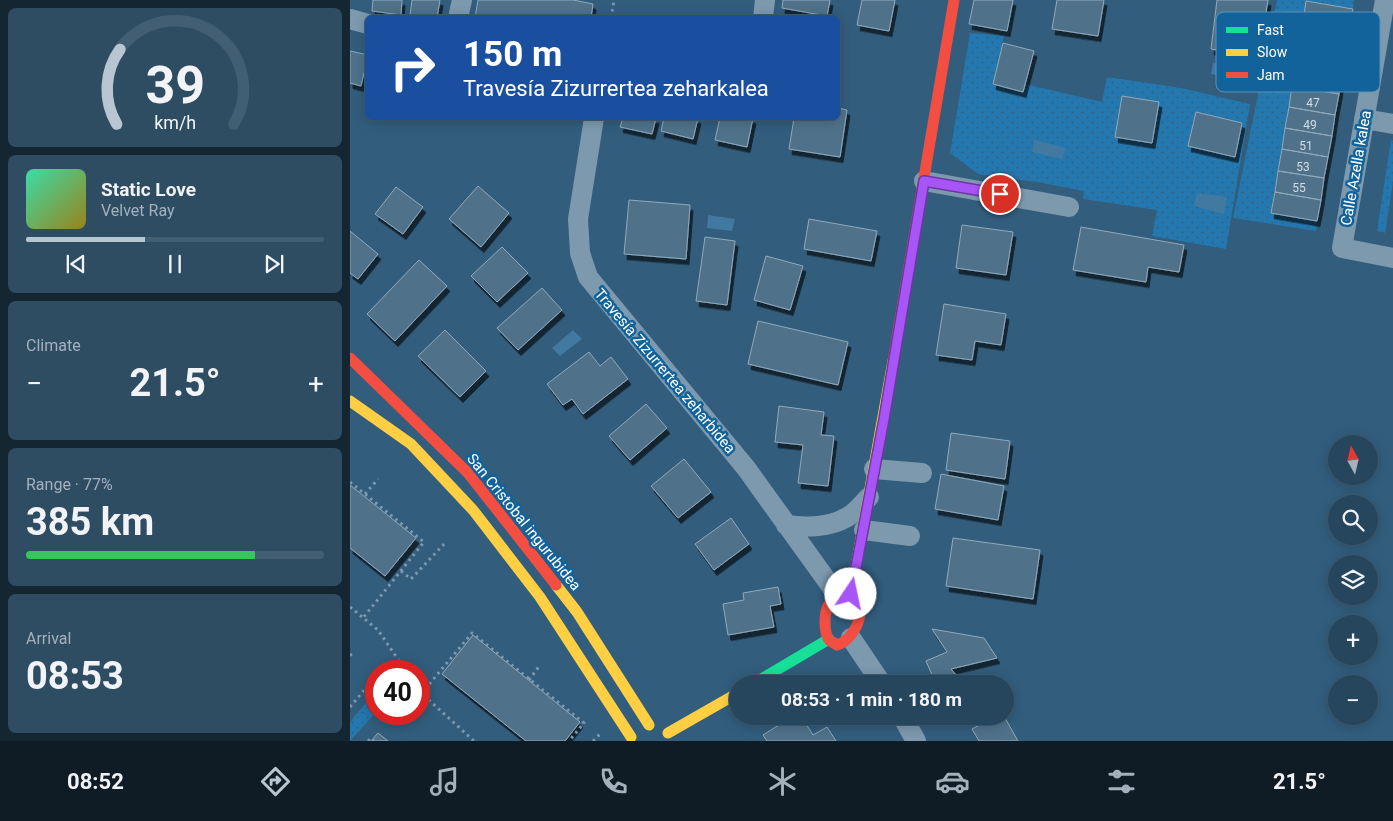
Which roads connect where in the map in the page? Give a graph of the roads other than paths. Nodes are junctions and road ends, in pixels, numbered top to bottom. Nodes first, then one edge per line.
1 (462, 0) edge
2 (765, 0) edge
3 (954, 0) edge
4 (1385, 0) edge
5 (459, 15) edge
6 (763, 15) edge
7 (350, 19) edge
8 (365, 23) edge
9 (1380, 28) edge
10 (1369, 92) edge
11 (1364, 119) junction
12 (594, 120) edge
13 (1393, 124) edge
14 (924, 181) junction
15 (1069, 206) dead end
16 (1393, 258) edge
17 (350, 358) edge
18 (350, 401) edge
19 (874, 469) junction
20 (922, 473) dead end
21 (869, 497) junction
22 (786, 524) junction
23 (864, 530) junction
24 (910, 536) dead end
25 (844, 595) junction
26 (851, 638) junction
27 (828, 640) junction
28 (768, 675) edge
29 (876, 675) edge
30 (729, 699) edge
31 (649, 725) junction
32 (907, 725) edge
33 (670, 737) edge
34 (631, 739) edge
35 (916, 741) edge

1 - 5 street
2 - 6 street
3 - 14 street
4 - 9 street, Calle Azella kalea
7 - 8 street
10 - 11 street, Calle Azella kalea
11 - 13 street
11 - 16 street, Calle Azella kalea
12 - 22 street, Travesía Zizurrertea zeharbidea
14 - 15 street
14 - 19 street
17 - 31 street, San Cristobal ingurubidea
18 - 34 street
19 - 20 street
19 - 21 street
21 - 22 street
21 - 23 street
22 - 25 street, Travesía Zizurrertea zeharbidea
23 - 24 street
23 - 25 street
25 - 26 street
25 - 27 street
26 - 27 street
26 - 29 street
27 - 28 street
30 - 33 street
31 - 33 street
31 - 34 street
32 - 35 street

